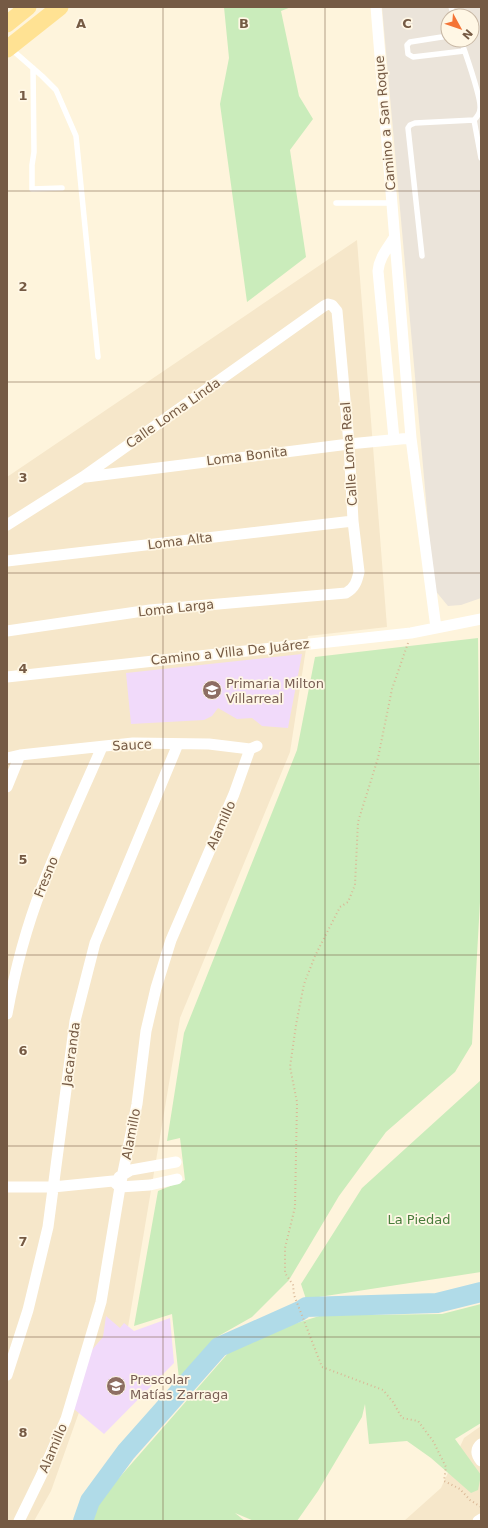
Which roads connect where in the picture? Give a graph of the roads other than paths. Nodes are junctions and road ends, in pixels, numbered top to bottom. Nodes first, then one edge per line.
1 (28, 7) edge
2 (60, 7) edge
3 (376, 7) edge
4 (7, 24) edge
5 (440, 37) edge
6 (8, 48) edge
7 (463, 48) edge
8 (464, 51) junction
9 (33, 68) junction
10 (481, 108) edge
11 (474, 120) junction
12 (481, 158) edge
13 (62, 188) dead end
14 (336, 203) dead end
15 (392, 203) junction
16 (394, 238) junction
17 (422, 256) dead end
18 (337, 311) joint
19 (98, 357) dead end
20 (412, 438) junction
21 (394, 439) junction
22 (349, 444) junction
23 (83, 477) junction
24 (353, 520) junction
25 (7, 525) edge
26 (7, 561) edge
27 (346, 593) joint
28 (481, 619) edge
29 (436, 628) junction
30 (7, 631) edge
31 (7, 677) edge
32 (178, 744) junction
33 (102, 747) junction
34 (253, 748) joint
35 (20, 755) junction
36 (7, 758) edge
37 (7, 787) edge
38 (7, 1014) edge
39 (176, 1162) dead end
40 (123, 1174) junction
41 (177, 1179) dead end
42 (116, 1184) junction
43 (53, 1186) junction
44 (7, 1187) edge
45 (7, 1376) edge
46 (481, 1444) edge
47 (480, 1460) edge
48 (481, 1519) edge
49 (19, 1521) edge
50 (478, 1521) edge

1 - 4 main road
2 - 6 main road
3 - 15 street, Camino a San Roque
5 - 8 lane
6 - 9 lane
7 - 8 lane
8 - 10 lane
9 - 13 lane
9 - 19 lane
10 - 11 lane
11 - 12 lane
11 - 17 lane
14 - 15 lane
15 - 16 street, Camino a San Roque
16 - 20 street, Camino a San Roque
16 - 21 street
18 - 22 street, Calle Loma Real
18 - 23 street, Calle Loma Linda
20 - 21 street, Loma Bonita
20 - 29 street, Camino a San Roque
21 - 22 street, Loma Bonita
22 - 23 street, Loma Bonita
22 - 24 street, Calle Loma Real
23 - 25 street, Calle Loma Linda
24 - 26 street, Loma Alta
24 - 27 street, Calle Loma Real
27 - 30 street, Loma Larga
28 - 29 street, Camino a Villa De Juárez
29 - 31 street, Camino a Villa De Juárez
32 - 33 street, Sauce
32 - 34 street, Sauce
32 - 43 street, Jacaranda
33 - 35 street, Sauce
33 - 38 street, Fresno
34 - 40 street, Alamillo
35 - 36 street, Sauce
35 - 37 street
39 - 40 street
40 - 42 street, Alamillo
41 - 42 street
42 - 43 street
42 - 49 street, Alamillo
43 - 44 street
43 - 45 street, Jacaranda
46 - 47 street
48 - 50 street

